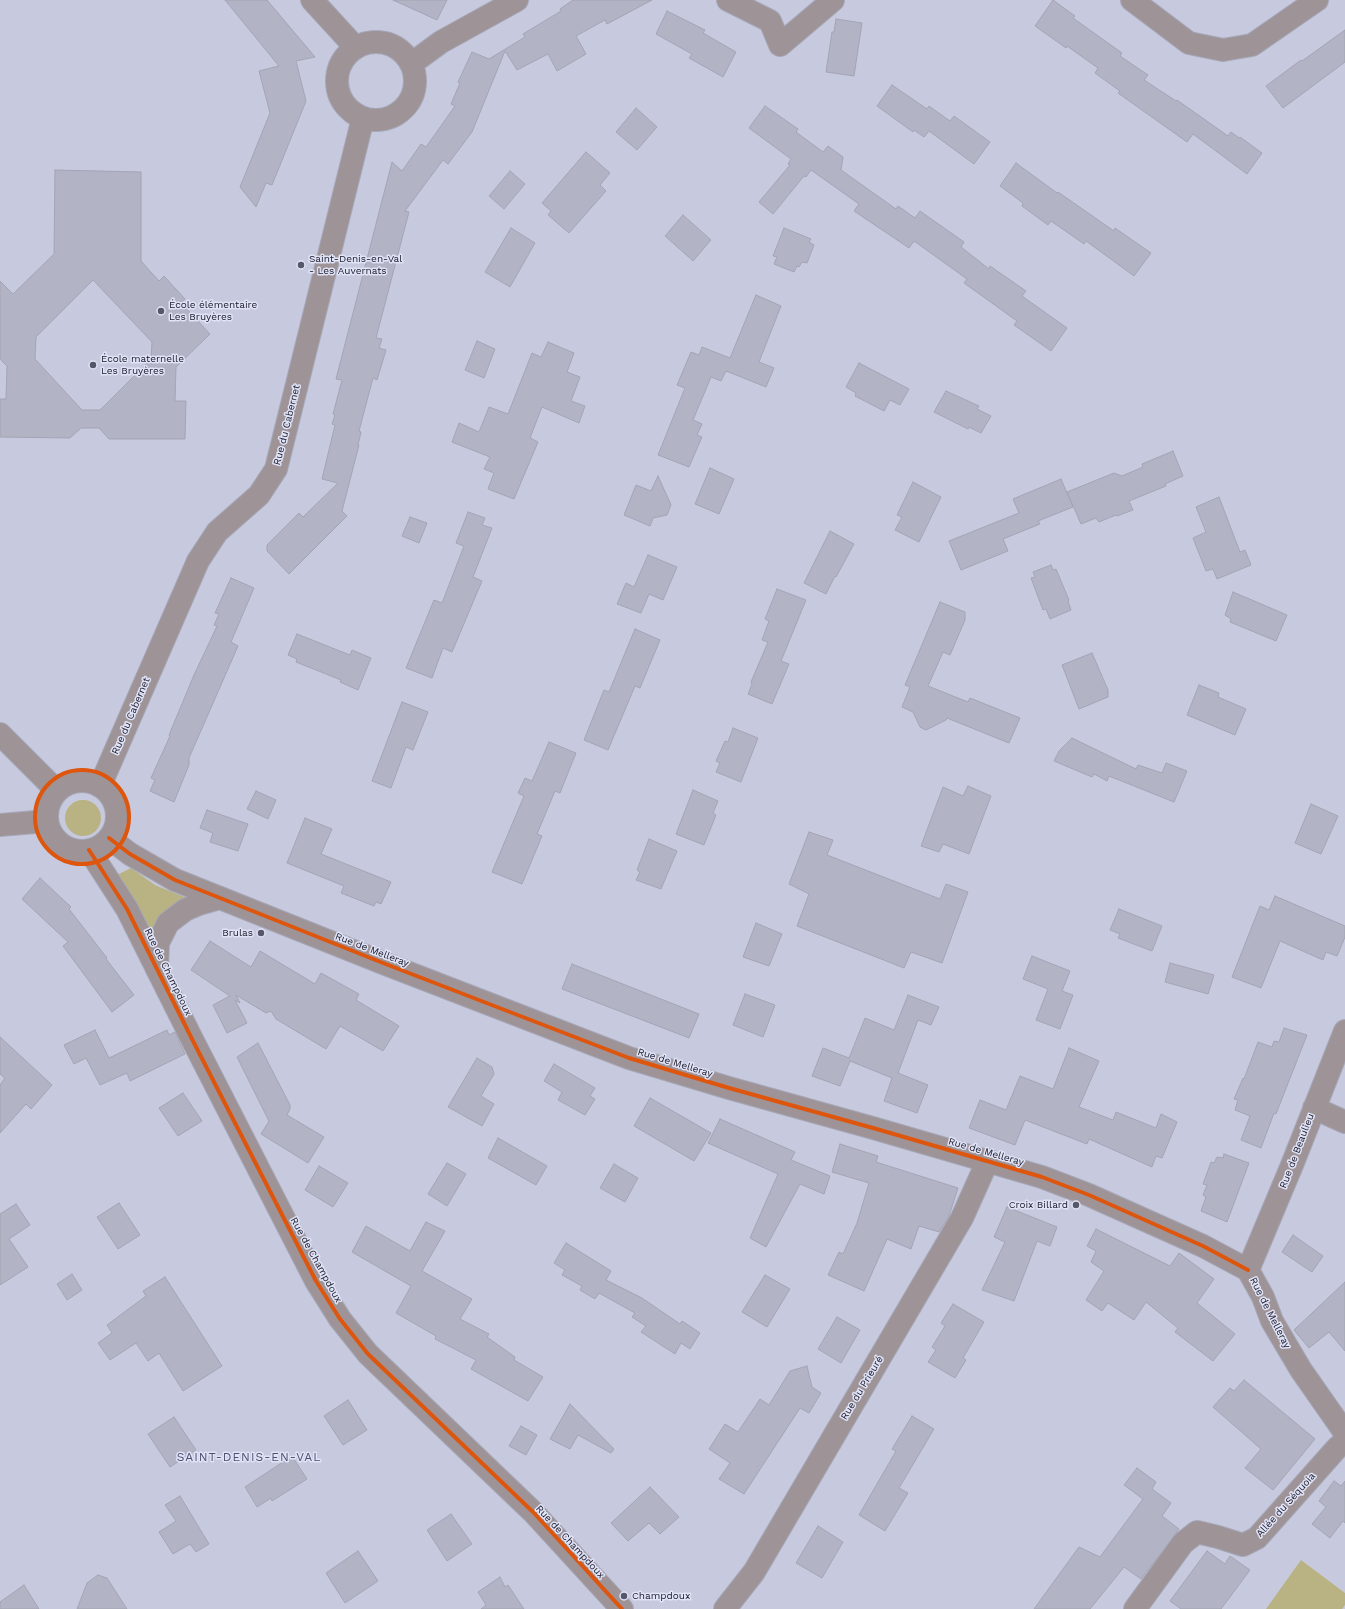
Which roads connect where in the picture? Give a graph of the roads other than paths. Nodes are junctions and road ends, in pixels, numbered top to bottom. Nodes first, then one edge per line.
1 (312, 0) edge
2 (517, 0) edge
3 (728, 0) edge
4 (833, 0) edge
5 (1132, 0) edge
6 (1317, 0) edge
7 (356, 48) junction
8 (411, 64) junction
9 (363, 118) junction
10 (0, 734) edge
11 (100, 786) junction
12 (57, 791) junction
13 (47, 821) junction
14 (0, 824) edge
15 (110, 838) junction
16 (89, 850) junction
17 (220, 898) junction
18 (157, 969) junction
19 (1345, 1031) edge
20 (1314, 1108) junction
21 (1345, 1122) edge
22 (988, 1160) junction
23 (1248, 1270) junction
24 (1345, 1433) edge
25 (1345, 1441) edge
26 (622, 1609) edge
27 (725, 1609) edge
28 (1135, 1609) edge

1 - 7 street
2 - 8 street
3 - 4 street
5 - 6 street
7 - 8 street
7 - 9 street
8 - 9 street
9 - 11 street, Rue du Cabernet
10 - 12 street
11 - 12 street
11 - 15 street
12 - 13 street
13 - 14 street
13 - 16 street
15 - 16 street
15 - 17 street, Rue de Melleray
16 - 18 street, Rue de Champdoux
17 - 18 street
17 - 22 street, Rue de Melleray
18 - 26 street, Rue de Champdoux
19 - 20 street, Rue de Beaulieu
20 - 21 street
20 - 23 street, Rue de Beaulieu
22 - 23 street, Rue de Melleray
22 - 27 street, Rue du Prieuré
23 - 24 street, Rue de Melleray
25 - 28 street, Allée du Séquoia

